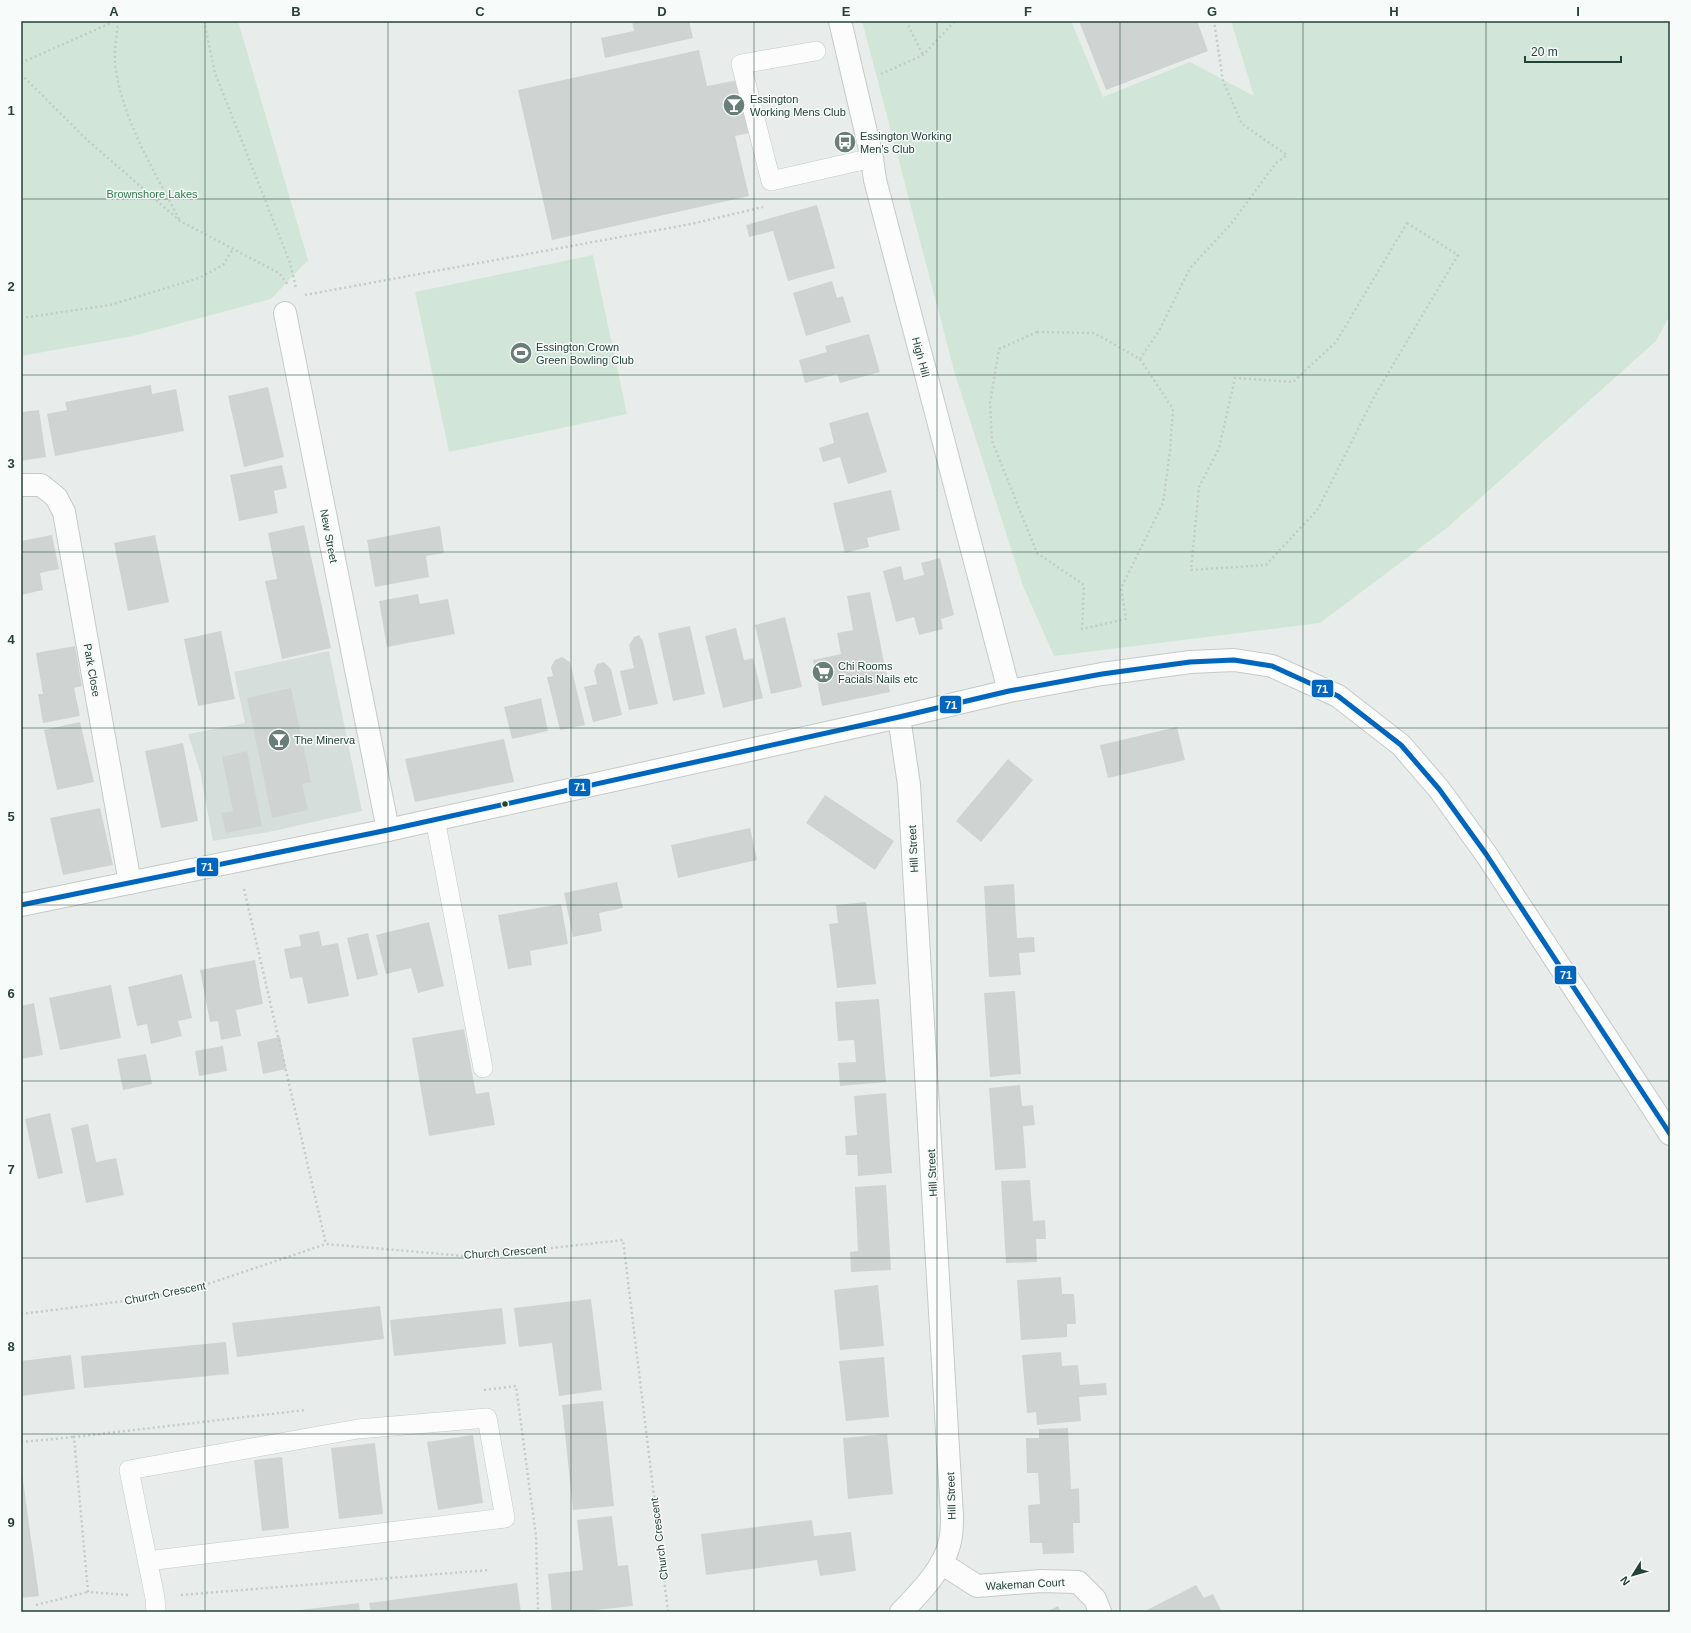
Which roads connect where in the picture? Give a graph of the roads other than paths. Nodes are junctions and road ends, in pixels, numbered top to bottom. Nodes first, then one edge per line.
1 (840, 21) edge
2 (816, 51) dead end
3 (872, 158) junction
4 (285, 313) road end
5 (21, 485) edge
6 (1009, 691) junction
7 (899, 717) junction
8 (435, 819) junction
9 (388, 830) junction
10 (130, 883) junction
11 (21, 905) edge
12 (483, 1068) dead end
13 (1670, 1134) edge
14 (147, 1561) junction
15 (941, 1563) junction
16 (155, 1605) edge
17 (900, 1612) edge
18 (1100, 1612) edge

1 - 3 street, High Hill
2 - 3 lane
3 - 6 street, High Hill
4 - 9 street, New Street
5 - 10 street, Park Close
6 - 7 street
6 - 13 street
7 - 8 street
7 - 15 street, Hill Street
8 - 9 street
8 - 12 lane
9 - 10 street
10 - 11 street
14 - 14 lane
14 - 16 lane
15 - 17 street, Hill Street
15 - 18 street, Wakeman Court

